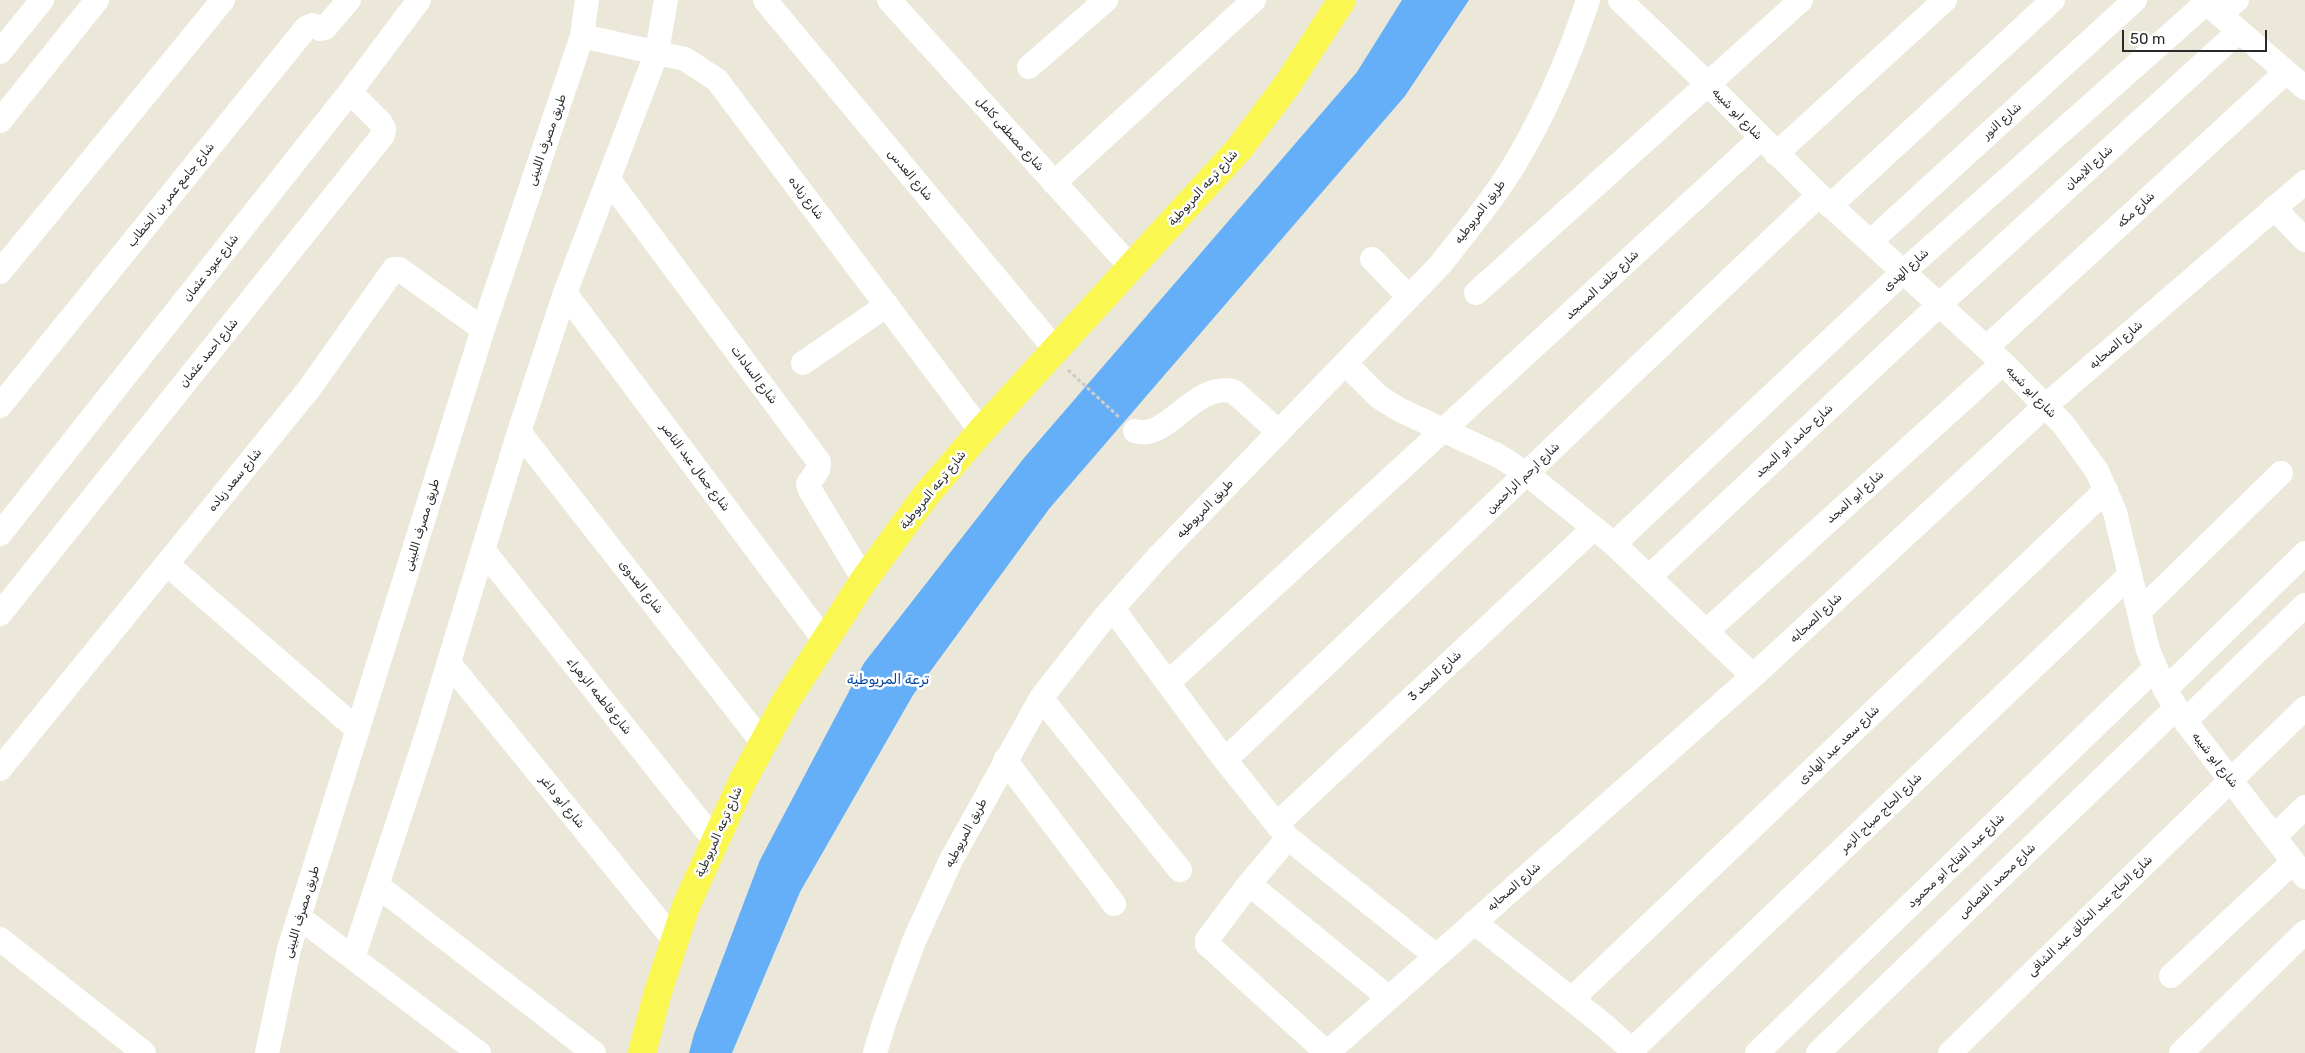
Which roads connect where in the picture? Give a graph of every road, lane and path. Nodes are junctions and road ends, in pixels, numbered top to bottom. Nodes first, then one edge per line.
1 (42, 0) edge
2 (97, 0) edge
3 (222, 0) edge
4 (349, 0) edge
5 (419, 0) edge
6 (587, 0) edge
7 (666, 0) edge
8 (765, 0) edge
9 (889, 0) edge
10 (1106, 0) edge
11 (1254, 0) edge
12 (1342, 0) edge
13 (1588, 0) edge
14 (1801, 0) edge
15 (1945, 0) edge
16 (2053, 0) edge
17 (2135, 0) edge
18 (1626, 2) edge
19 (2216, 4) edge
20 (2239, 31) junction
21 (582, 36) junction
22 (0, 52) edge
23 (657, 52) junction
24 (1029, 67) dead end
25 (2298, 78) edge
26 (1708, 84) junction
27 (350, 92) junction
28 (0, 121) edge
29 (1768, 146) junction
30 (608, 180) junction
31 (2305, 182) edge
32 (1054, 183) junction
33 (1824, 201) junction
34 (2274, 208) junction
35 (2305, 240) edge
36 (1870, 242) junction
37 (1372, 259) dead end
38 (1131, 267) junction
39 (0, 272) edge
40 (1903, 272) junction
41 (565, 293) junction
42 (1476, 293) dead end
43 (1409, 297) junction
44 (887, 305) junction
45 (1939, 305) junction
46 (483, 329) junction
47 (1055, 349) junction
48 (1994, 355) junction
49 (803, 364) dead end
50 (1346, 364) junction
51 (1082, 383) dead end
52 (0, 406) edge
53 (2044, 407) junction
54 (981, 431) junction
55 (1135, 431) joint
56 (519, 432) junction
57 (1279, 432) junction
58 (1444, 432) junction
59 (2281, 473) dead end
60 (1527, 474) junction
61 (2106, 490) junction
62 (1593, 528) junction
63 (0, 534) edge
64 (1614, 544) junction
65 (483, 550) junction
66 (2305, 553) edge
67 (166, 564) junction
68 (1650, 576) junction
69 (2130, 576) junction
70 (864, 580) junction
71 (2305, 605) edge
72 (1113, 608) junction
73 (2138, 612) junction
74 (0, 614) edge
75 (1708, 630) junction
76 (825, 641) junction
77 (449, 663) junction
78 (2155, 668) junction
79 (1754, 676) junction
80 (1168, 682) junction
81 (1041, 698) junction
82 (2175, 707) junction
83 (2305, 708) edge
84 (358, 730) junction
85 (763, 743) junction
86 (1005, 760) junction
87 (1225, 760) junction
88 (0, 769) edge
89 (2231, 781) junction
90 (2305, 807) edge
91 (1283, 831) junction
92 (2275, 836) junction
93 (715, 841) junction
94 (2299, 869) edge
95 (1180, 870) dead end
96 (1249, 884) junction
97 (378, 886) junction
98 (1114, 904) dead end
99 (300, 918) junction
100 (1474, 922) junction
101 (2305, 932) edge
102 (0, 939) edge
103 (675, 941) junction
104 (1436, 956) junction
105 (353, 958) junction
106 (2171, 976) dead end
107 (1390, 998) junction
108 (1572, 1000) junction
109 (1634, 1052) edge
110 (144, 1053) edge
111 (267, 1053) edge
112 (479, 1053) edge
113 (594, 1053) edge
114 (642, 1053) edge
115 (875, 1053) edge
116 (1327, 1053) edge
117 (1757, 1053) edge
118 (1818, 1053) edge
119 (1950, 1053) edge
120 (2181, 1053) edge

1 - 22 street
2 - 28 street
3 - 39 street
4 - 52 street, شارع جامع عمر بن الخطاب
5 - 27 street, شارع عبود عثمان
6 - 21 street, طريق مصرف اللبينى
7 - 23 street
8 - 47 street, شارع العدس
9 - 32 street, شارع مصطفى كامل
10 - 24 street
11 - 32 street
12 - 38 main road, شارع ترعه المريوطية
13 - 43 street, طريق المريوطيه
14 - 26 street
15 - 29 street, شارع خلف المسجد
16 - 33 street, شارع ارحم الراحمين
17 - 36 street, شارع النور
18 - 26 street, شارع ابو شيبه
19 - 20 street
19 - 40 street, شارع الهدى
20 - 25 street
20 - 45 street, شارع الايمان
21 - 23 street, شارع زياده
21 - 46 street, طريق مصرف اللبينى
23 - 30 street
23 - 44 street, شارع زياده
25 - 48 street, شارع مكه
26 - 29 street, شارع ابو شيبه
26 - 42 street
27 - 63 street, شارع عبود عثمان
27 - 74 street, شارع احمد عثمان
29 - 33 street, شارع ابو شيبه
29 - 58 street, شارع خلف المسجد
30 - 41 street
30 - 70 street, شارع السادات
31 - 34 street, شارع الصحابه
32 - 38 street, شارع مصطفى كامل
33 - 36 street, شارع ابو شيبه
33 - 60 street, شارع ارحم الراحمين
34 - 35 street
34 - 53 street, شارع الصحابه
36 - 40 street, شارع ابو شيبه
37 - 43 street
38 - 47 main road, شارع ترعه المريوطية
40 - 45 street, شارع ابو شيبه
40 - 64 street, شارع الهدى
41 - 56 street
41 - 76 street, شارع جمال عبد الناصر
43 - 50 street, طريق المريوطيه
44 - 49 street
44 - 54 street, شارع زياده
45 - 48 street, شارع ابو شيبه
45 - 68 street, شارع حامد ابو المجد
46 - 67 street, شارع سعد زياده
46 - 84 street, طريق مصرف اللبينى
47 - 54 main road, شارع ترعه المريوطية
48 - 53 street, شارع ابو شيبه
48 - 75 street, شارع ابو المجد
50 - 57 street, طريق المريوطيه
50 - 58 street
51 - 55 path
53 - 61 street, شارع ابو شيبه
53 - 79 street, شارع الصحابه
54 - 70 main road, شارع ترعه المريوطية
55 - 57 street
56 - 65 street
56 - 85 street, شارع العدوى
57 - 72 street, طريق المريوطيه
58 - 60 street
58 - 80 street, شارع خلف المسجد
59 - 73 street
60 - 62 street
60 - 87 street, شارع ارحم الراحمين
61 - 69 street, شارع ابو شيبه
61 - 108 street, شارع سعد عبد الهادى
62 - 64 street
62 - 91 street, شارع المجد 3
64 - 68 street
65 - 77 street
65 - 93 street, شارع فاطمه الزهراء
66 - 82 street
67 - 84 street
67 - 88 street, شارع سعد زياده
68 - 75 street
69 - 73 street, شارع ابو شيبه
69 - 109 street, شارع الحاج صباح الزمر
70 - 76 main road, شارع ترعه المريوطية
71 - 82 street
72 - 80 street
72 - 81 street, طريق المريوطيه
73 - 78 street, شارع ابو شيبه
75 - 79 street
76 - 85 main road, شارع ترعه المريوطية
77 - 97 street
77 - 103 street, شارع أبو داغر
78 - 82 street, شارع ابو شيبه
78 - 117 street, شارع عبد الفتاح ابو محمود
79 - 100 street, شارع الصحابه
80 - 87 street
81 - 86 street, طريق المريوطيه
81 - 95 street
82 - 89 street, شارع ابو شيبه
82 - 118 street, شارع محمد القصاص
83 - 89 street, شارع الحاج عبد الخالق عبد الشافى
84 - 99 street, طريق مصرف اللبينى
85 - 93 main road, شارع ترعه المريوطية
86 - 98 street
86 - 115 street, طريق المريوطيه
87 - 91 street
89 - 92 street, شارع ابو شيبه
89 - 119 street, شارع الحاج عبد الخالق عبد الشافى
90 - 92 street
91 - 96 street, شارع المجد 3
91 - 104 street
92 - 94 street, شارع ابو شيبه
93 - 103 main road, شارع ترعه المريوطية
94 - 106 street
96 - 107 street
96 - 116 street, شارع المجد 3
97 - 105 street
97 - 113 street
99 - 105 street
99 - 111 street, طريق مصرف اللبينى
100 - 104 street, شارع الصحابه
100 - 108 street
101 - 120 street
102 - 110 street
103 - 114 main road, شارع ترعه المريوطية
104 - 107 street, شارع الصحابه
105 - 112 street
107 - 116 street, شارع الصحابه
108 - 109 street

